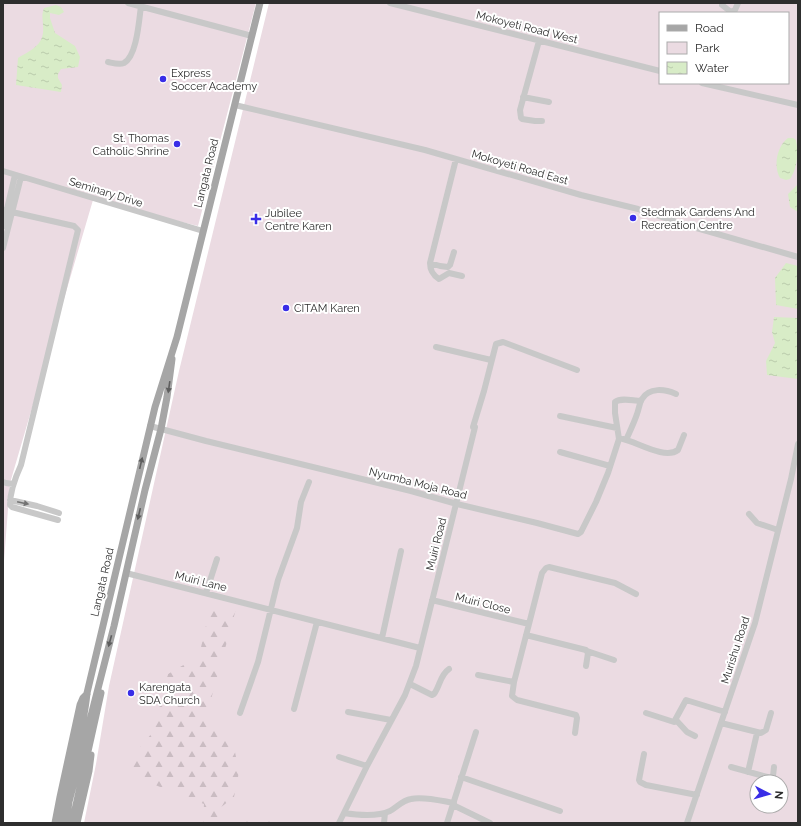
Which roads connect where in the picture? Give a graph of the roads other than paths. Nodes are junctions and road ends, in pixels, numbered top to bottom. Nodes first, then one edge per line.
1 (128, 3) edge
2 (260, 3) edge
3 (390, 3) edge
4 (723, 3) edge
5 (737, 4) edge
6 (141, 6) junction
7 (252, 36) junction
8 (539, 41) junction
9 (108, 62) dead end
10 (659, 72) edge
11 (706, 84) edge
12 (523, 97) junction
13 (549, 102) dead end
14 (235, 104) junction
15 (798, 105) edge
16 (542, 120) dead end
17 (456, 159) junction
18 (3, 172) edge
19 (18, 176) junction
20 (7, 211) edge
21 (3, 226) edge
22 (203, 231) junction
23 (3, 248) edge
24 (454, 252) dead end
25 (798, 257) edge
26 (430, 263) junction
27 (462, 276) dead end
28 (436, 346) dead end
29 (173, 349) junction
30 (491, 360) junction
31 (577, 370) dead end
32 (676, 394) dead end
33 (641, 401) junction
34 (560, 416) dead end
35 (150, 426) junction
36 (617, 428) junction
37 (161, 429) junction
38 (684, 435) dead end
39 (622, 439) junction
40 (798, 444) edge
41 (560, 452) dead end
42 (610, 466) junction
43 (791, 479) junction
44 (798, 481) edge
45 (3, 482) edge
46 (309, 482) dead end
47 (13, 484) junction
48 (457, 504) junction
49 (749, 514) dead end
50 (58, 516) dead end
51 (778, 530) junction
52 (401, 551) dead end
53 (217, 559) dead end
54 (126, 573) junction
55 (206, 593) junction
56 (636, 594) dead end
57 (432, 600) junction
58 (271, 610) junction
59 (317, 622) junction
60 (529, 624) junction
61 (526, 634) junction
62 (382, 638) junction
63 (420, 648) junction
64 (587, 651) junction
65 (614, 660) dead end
66 (586, 666) dead end
67 (103, 667) junction
68 (449, 669) dead end
69 (478, 675) dead end
70 (514, 682) junction
71 (410, 684) junction
72 (87, 693) junction
73 (294, 709) dead end
74 (348, 712) dead end
75 (725, 712) junction
76 (240, 713) dead end
77 (646, 713) dead end
78 (771, 713) dead end
79 (391, 720) junction
80 (676, 720) junction
81 (96, 721) junction
82 (721, 722) junction
83 (476, 732) dead end
84 (574, 733) dead end
85 (757, 733) junction
86 (695, 736) dead end
87 (644, 754) dead end
88 (338, 757) dead end
89 (367, 766) junction
90 (731, 767) dead end
91 (774, 767) dead end
92 (748, 772) junction
93 (461, 777) junction
94 (697, 795) junction
95 (453, 804) junction
96 (560, 811) dead end
97 (344, 813) junction
98 (385, 813) junction
99 (55, 823) edge
100 (60, 823) edge
101 (66, 823) edge
102 (72, 823) edge
103 (77, 823) edge
104 (339, 823) edge
105 (384, 823) edge
106 (448, 823) edge
107 (490, 823) edge
108 (687, 823) edge

1 - 6 street
2 - 7 main road, Langata Road
3 - 8 street, Mokoyeti Road West
4 - 5 street
6 - 7 street
6 - 9 street
7 - 14 main road, Langata Road
8 - 10 street, Mokoyeti Road West
8 - 12 street
11 - 15 street
12 - 13 street
12 - 16 street
14 - 17 street, Mokoyeti Road East
14 - 22 main road, Langata Road
17 - 25 street, Mokoyeti Road East
17 - 26 street
18 - 19 street, Seminary Drive
19 - 20 street
19 - 22 street, Seminary Drive
20 - 21 street
20 - 23 street
20 - 47 street
22 - 29 main road, Langata Road
24 - 26 street
26 - 27 street
28 - 30 street
29 - 35 main road, Langata Road
29 -> 37 main road, Langata Road
30 - 31 street, Muiri Road
30 - 48 street, Muiri Road
32 - 33 street
33 - 36 street
33 - 39 street, Nyumba Moja Road
34 - 36 street
35 - 37 street, Nyumba Moja Road
72 -> 35 main road, Langata Road
36 - 39 street
37 - 48 street, Nyumba Moja Road
37 -> 54 main road, Langata Road
38 - 39 street
39 - 42 street, Nyumba Moja Road
40 - 43 street, Murishu Road
41 - 42 street
42 - 48 street, Nyumba Moja Road
43 - 44 street
43 - 51 street, Murishu Road
45 - 47 street
46 - 58 street
47 - 50 street
48 - 57 street, Muiri Road
49 - 51 street
51 - 75 street, Murishu Road
52 - 62 street
53 - 55 street
54 - 55 street, Muiri Lane
54 -> 67 main road, Langata Road
55 - 58 street, Muiri Lane
56 - 60 street
57 - 60 street, Muiri Close
57 - 63 street, Muiri Road
58 - 59 street, Muiri Lane
58 - 76 street
59 - 62 street, Muiri Lane
59 - 73 street
60 - 61 street
61 - 64 street
61 - 70 street
62 - 63 street, Muiri Lane
63 - 71 street, Muiri Road
64 - 65 street
64 - 66 street
67 - 81 main road
67 - 101 main road, Langata Road
68 - 71 street
69 - 70 street
70 - 84 street
71 - 79 street, Muiri Road
72 - 99 main road
72 - 100 main road, Langata Road
74 - 79 street
75 - 80 street
75 - 82 street, Murishu Road
77 - 80 street
78 - 85 street
79 - 89 street, Muiri Road
80 - 86 street
81 - 102 main road
81 - 103 main road
82 - 85 street
82 - 94 street, Murishu Road
83 - 93 street
85 - 92 street
87 - 94 street
88 - 89 street
89 - 97 street, Muiri Road
90 - 92 street
91 - 92 street
93 - 95 street
93 - 96 street
94 - 108 street, Murishu Road
95 - 98 street
95 - 106 street
95 - 107 street
97 - 98 street
97 - 104 street, Muiri Road
98 - 105 street

